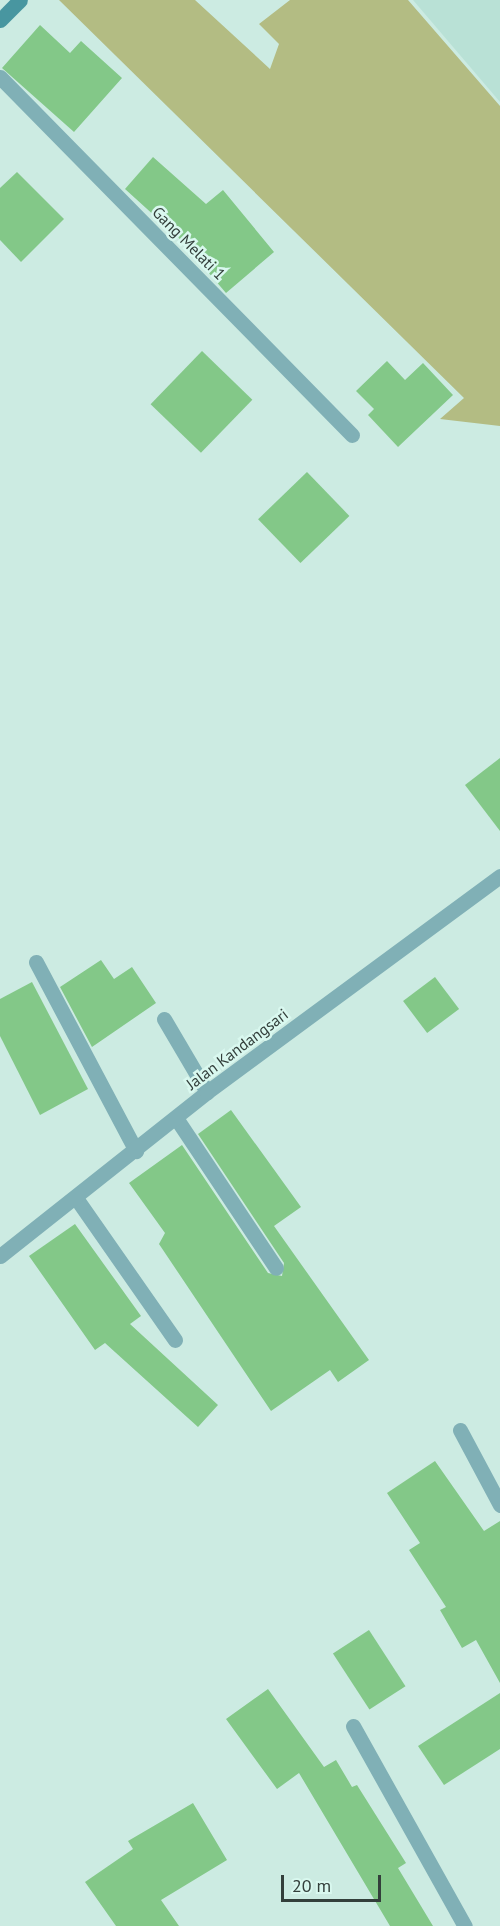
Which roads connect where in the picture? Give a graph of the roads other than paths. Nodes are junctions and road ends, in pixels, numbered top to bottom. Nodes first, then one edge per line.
1 (20, 0) edge
2 (0, 20) edge
3 (0, 77) edge
4 (352, 435) dead end
5 (500, 876) edge
6 (36, 962) dead end
7 (164, 1019) dead end
8 (207, 1092) junction
9 (176, 1118) junction
10 (136, 1150) junction
11 (76, 1198) junction
12 (0, 1256) edge
13 (276, 1268) dead end
14 (175, 1340) dead end
15 (460, 1430) dead end
16 (500, 1505) edge
17 (353, 1726) dead end
18 (465, 1926) edge

1 - 2 street
3 - 4 street, Gang Melati 1
5 - 8 street, Jalan Kandangsari
6 - 10 street
7 - 8 street
8 - 9 street, Jalan Kandangsari
9 - 10 street, Jalan Kandangsari
9 - 13 street
10 - 11 street, Jalan Kandangsari
11 - 12 street, Jalan Kandangsari
11 - 14 street
15 - 16 street
17 - 18 street

